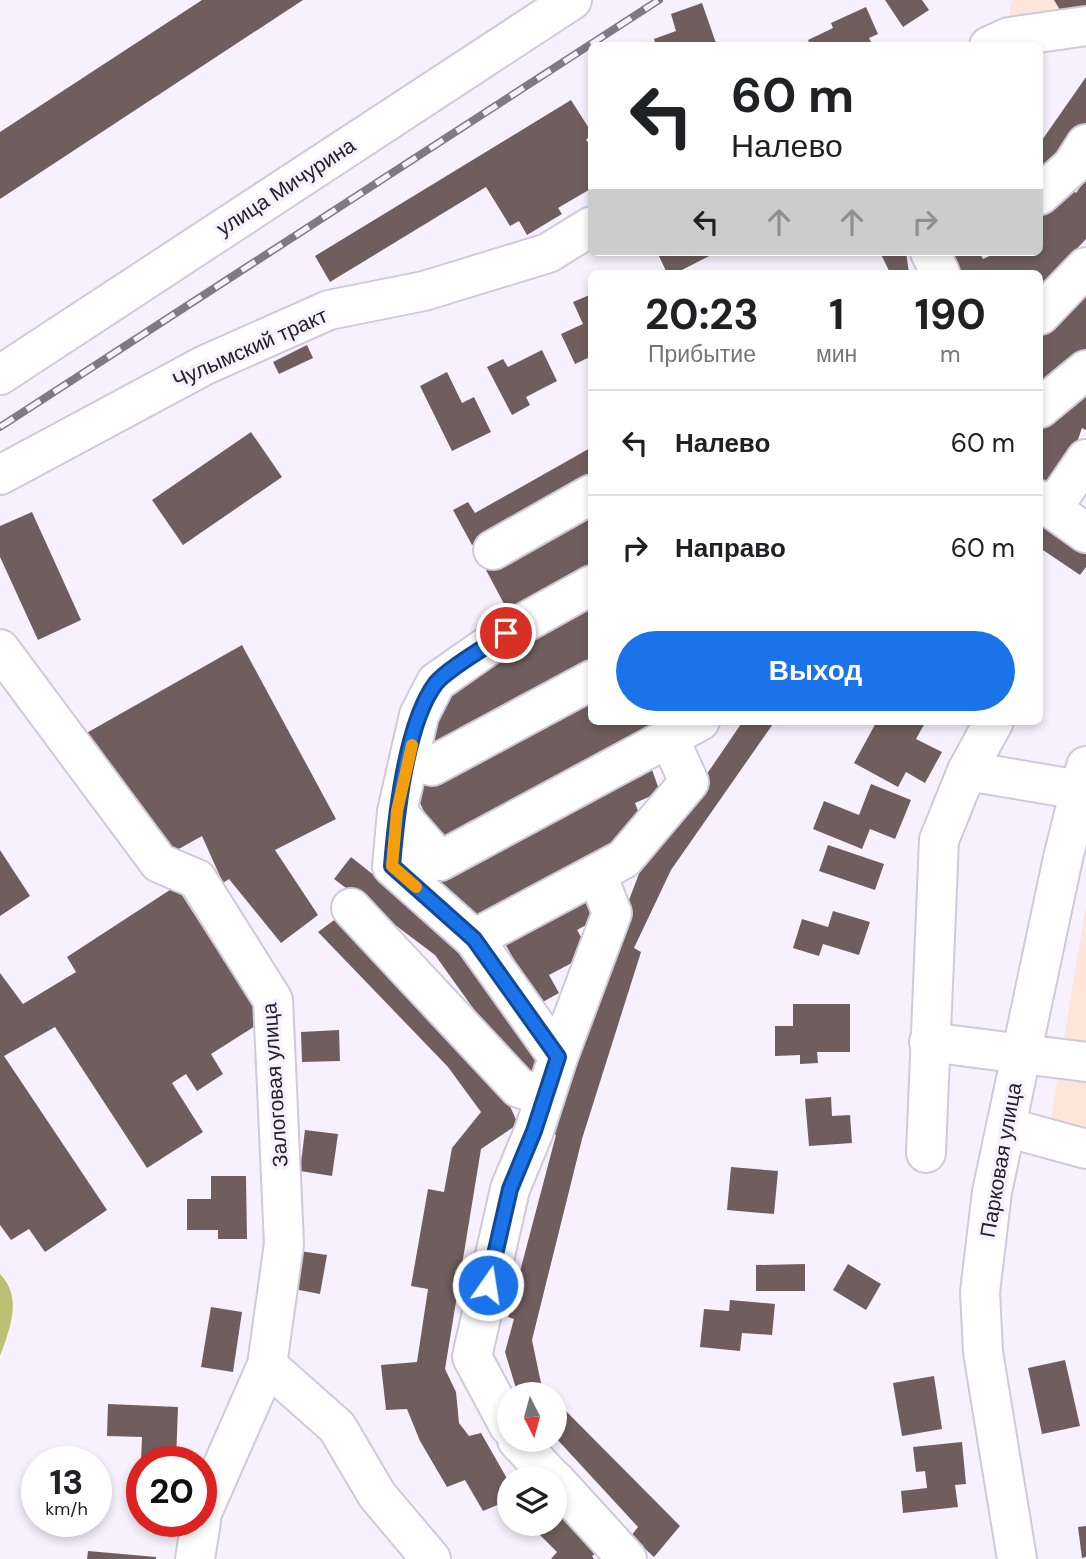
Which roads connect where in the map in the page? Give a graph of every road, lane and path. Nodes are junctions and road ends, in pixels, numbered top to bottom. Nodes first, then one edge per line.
1 (572, 0) edge
2 (1086, 26) edge
3 (998, 42) edge
4 (1086, 144) edge
5 (1043, 192) edge
6 (588, 228) edge
7 (1086, 267) edge
8 (1043, 312) edge
9 (1086, 370) edge
10 (0, 375) edge
11 (1043, 406) edge
12 (1086, 459) edge
13 (0, 475) edge
14 (588, 496) edge
15 (1046, 504) edge
16 (1086, 533) edge
17 (494, 550) dead end
18 (588, 587) edge
19 (0, 649) edge
20 (588, 682) edge
21 (992, 725) edge
22 (685, 729) edge
23 (409, 760) junction
24 (967, 771) junction
25 (1083, 778) edge
26 (397, 811) junction
27 (597, 874) junction
28 (351, 908) dead end
29 (474, 939) junction
30 (929, 1042) junction
31 (1021, 1054) junction
32 (558, 1057) junction
33 (1086, 1062) edge
34 (545, 1096) junction
35 (1006, 1127) junction
36 (1086, 1149) edge
37 (926, 1153) dead end
38 (267, 1365) junction
39 (497, 1404) edge
40 (528, 1452) edge
41 (542, 1466) edge
42 (217, 1479) edge
43 (567, 1493) edge
44 (198, 1537) edge
45 (195, 1559) edge
46 (431, 1559) edge
47 (627, 1559) edge
48 (1017, 1559) edge

1 - 10 street, улица Мичурина
2 - 3 street
4 - 5 street
6 - 13 street, Чулымский тракт
7 - 8 street
9 - 11 street
12 - 15 street
14 - 17 street
15 - 16 street
18 - 23 street
19 - 38 street, Залоговая улица
20 - 23 street
21 - 24 street
22 - 26 street
22 - 27 street
23 - 26 street
24 - 25 street
24 - 30 street
25 - 31 street, Парковая улица
26 - 29 street
27 - 29 street
27 - 32 street
28 - 34 street
29 - 32 street
30 - 31 street
30 - 37 street
31 - 33 street
31 - 35 street, Парковая улица
32 - 34 street
34 - 39 street
35 - 36 street
35 - 48 street, Парковая улица
38 - 42 street, Залоговая улица
38 - 46 street
40 - 41 street
43 - 47 street
44 - 45 street

